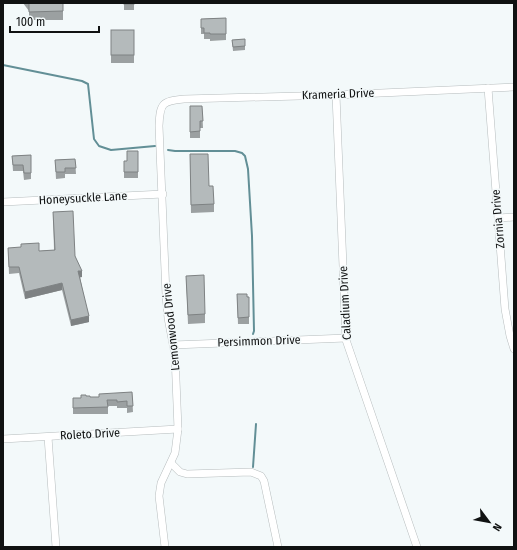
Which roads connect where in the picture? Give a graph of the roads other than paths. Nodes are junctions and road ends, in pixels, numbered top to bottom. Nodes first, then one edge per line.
1 (514, 87) edge
2 (488, 88) junction
3 (336, 95) junction
4 (163, 104) joint
5 (163, 194) junction
6 (3, 202) edge
7 (514, 217) edge
8 (498, 218) junction
9 (512, 329) edge
10 (346, 338) junction
11 (173, 345) junction
12 (514, 349) edge
13 (178, 429) junction
14 (48, 437) junction
15 (3, 439) edge
16 (171, 463) junction
17 (56, 547) edge
18 (165, 547) edge
19 (278, 547) edge
20 (417, 547) edge

1 - 2 street, Krameria Drive
2 - 3 street, Krameria Drive
2 - 8 street, Zornia Drive
3 - 4 street, Krameria Drive
3 - 10 street, Caladium Drive
4 - 5 street, Lemonwood Drive
5 - 6 street, Honeysuckle Lane
5 - 11 street, Lemonwood Drive
7 - 8 street
8 - 9 street, Zornia Drive
9 - 12 street, Zornia Drive
10 - 11 street, Persimmon Drive
10 - 20 street, Caladium Drive
11 - 13 street, Lemonwood Drive
13 - 14 street, Roleto Drive
13 - 16 street, Lemonwood Drive
14 - 15 street, Roleto Drive
14 - 17 street
16 - 18 street, Lemonwood Drive
16 - 19 street

